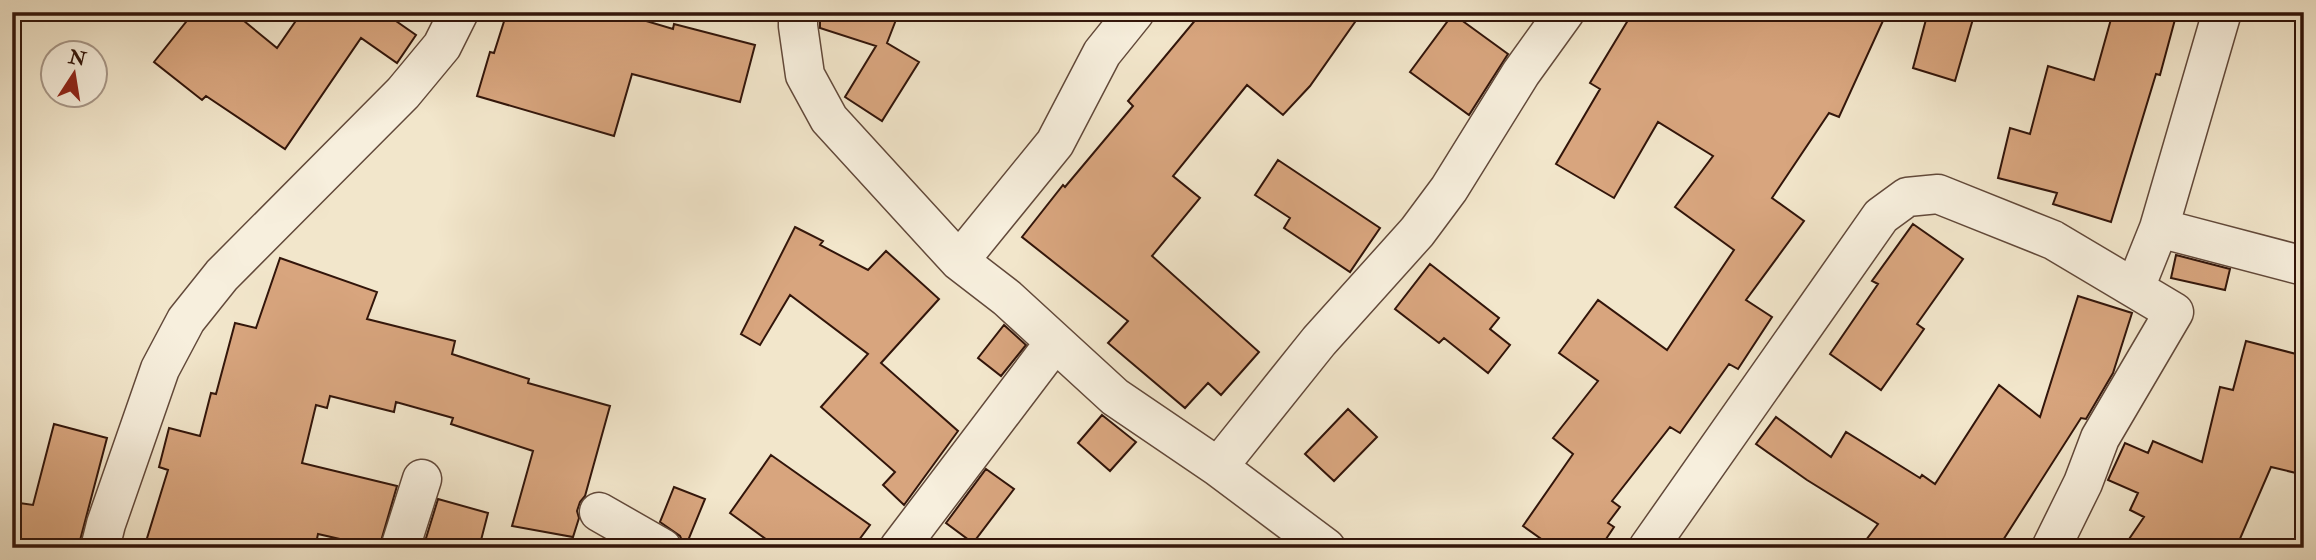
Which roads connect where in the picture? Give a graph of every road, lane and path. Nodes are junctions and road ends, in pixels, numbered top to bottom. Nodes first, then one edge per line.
1 (459, 12) edge
2 (798, 12) edge
3 (1135, 12) edge
4 (1565, 12) edge
5 (2222, 12) edge
6 (2159, 228) junction
7 (959, 261) junction
8 (2304, 266) edge
9 (2135, 288) junction
10 (1055, 342) junction
11 (1218, 467) junction
12 (422, 479) dead end
13 (599, 512) dead end
14 (1323, 547) edge
15 (100, 548) edge
16 (400, 548) edge
17 (662, 548) edge
18 (899, 548) edge
19 (1648, 548) edge
20 (2051, 548) edge

1 - 15 street
2 - 7 street
3 - 7 street
4 - 11 street
5 - 6 street
6 - 8 street
6 - 9 street
7 - 10 street
9 - 19 street
9 - 20 street
10 - 11 street
10 - 18 street
11 - 14 street
12 - 16 street
13 - 17 street

